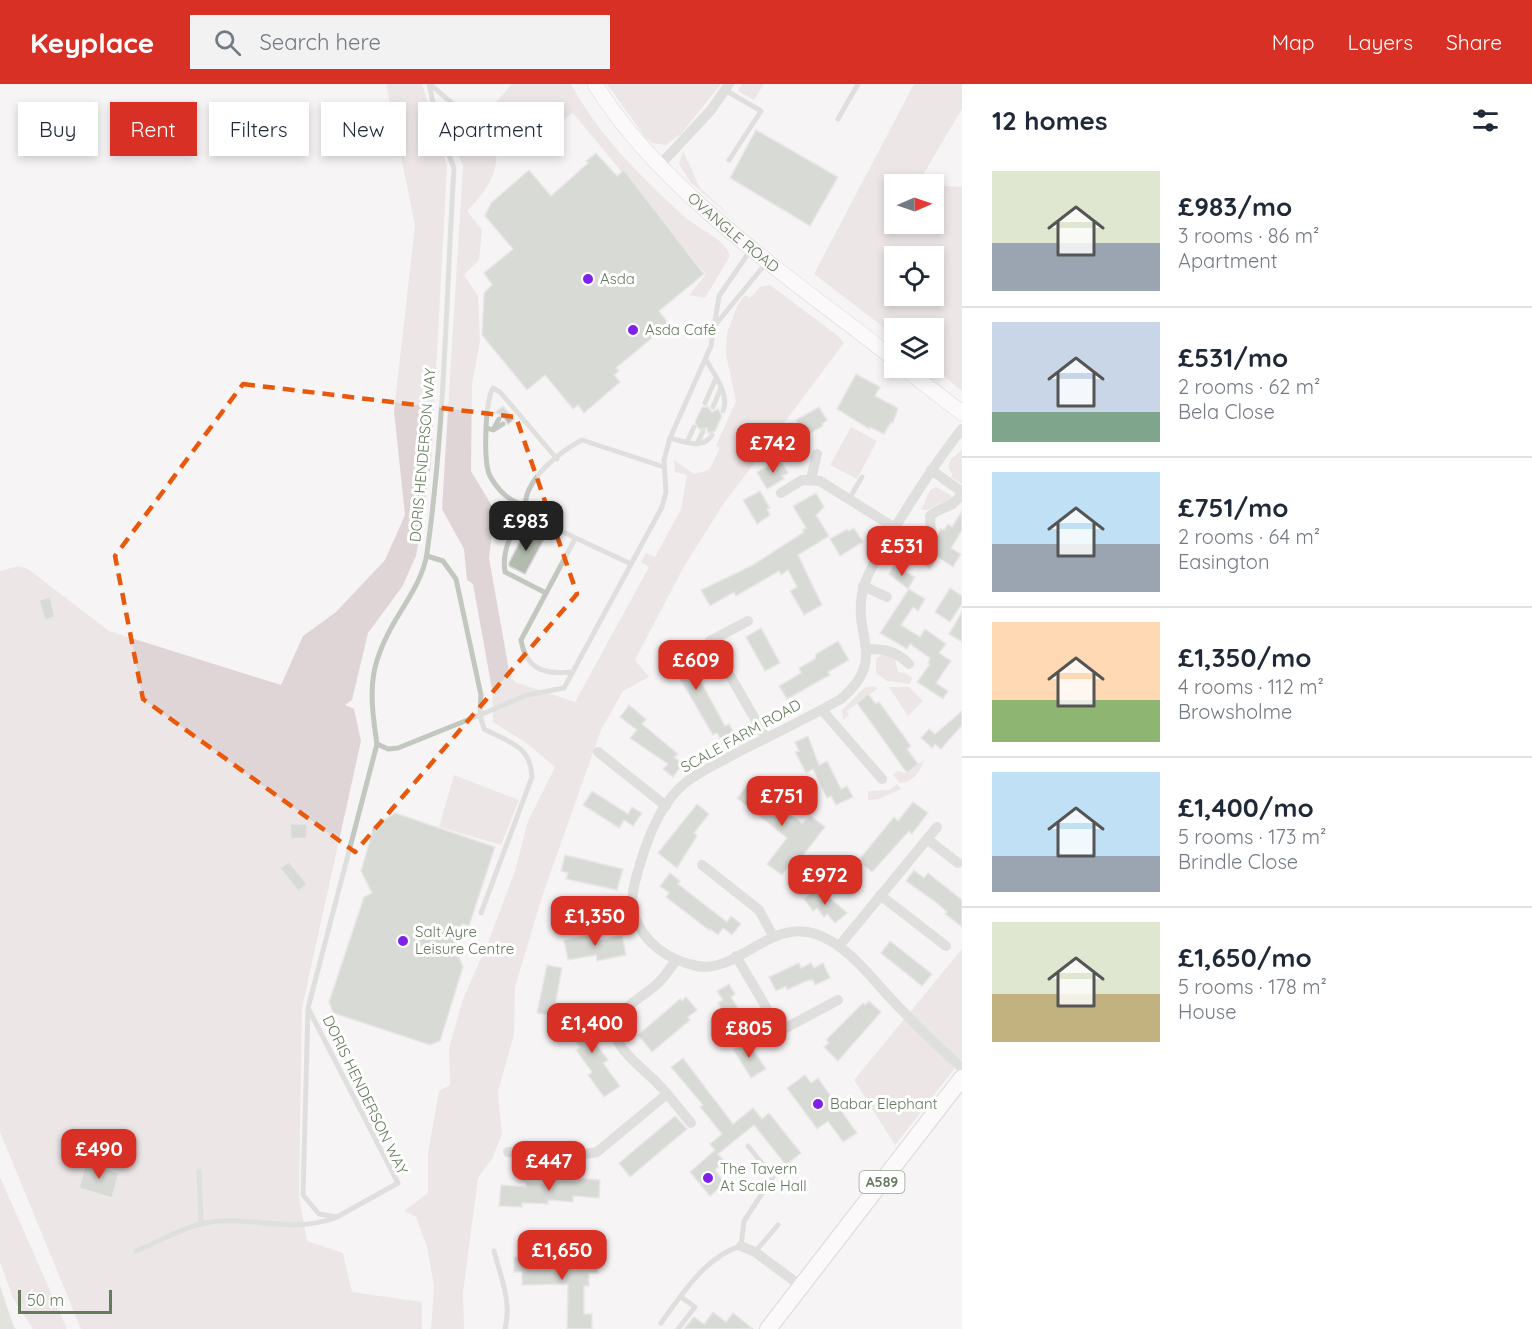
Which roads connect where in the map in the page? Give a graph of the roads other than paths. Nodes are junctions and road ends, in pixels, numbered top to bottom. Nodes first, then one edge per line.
1 (429, 84) edge
2 (595, 84) edge
3 (858, 84) edge
4 (727, 87) edge
5 (450, 102) edge
6 (838, 119) dead end
7 (729, 160) dead end
8 (659, 166) junction
9 (752, 247) junction
10 (768, 260) junction
11 (716, 324) junction
12 (884, 352) edge
13 (706, 360) junction
14 (716, 378) junction
15 (917, 378) edge
16 (721, 388) junction
17 (705, 403) dead end
18 (713, 407) dead end
19 (723, 411) dead end
20 (962, 414) edge
21 (499, 419) dead end
22 (503, 424) dead end
23 (694, 427) dead end
24 (492, 429) junction
25 (962, 429) edge
26 (703, 431) dead end
27 (712, 435) dead end
28 (670, 438) junction
29 (687, 442) junction
30 (697, 444) junction
31 (817, 454) dead end
32 (557, 459) junction
33 (664, 467) junction
34 (931, 470) junction
35 (862, 477) dead end
36 (811, 479) junction
37 (781, 493) dead end
38 (962, 493) edge
39 (849, 499) junction
40 (525, 508) junction
41 (895, 528) junction
42 (931, 532) dead end
43 (575, 539) junction
44 (427, 556) junction
45 (631, 564) junction
46 (864, 586) junction
47 (546, 593) junction
48 (887, 597) dead end
49 (748, 621) dead end
50 (867, 649) junction
51 (909, 664) dead end
52 (572, 672) junction
53 (822, 710) junction
54 (480, 715) junction
55 (766, 738) junction
56 (377, 744) junction
57 (598, 752) dead end
58 (882, 779) dead end
59 (666, 806) junction
60 (937, 827) dead end
61 (927, 839) junction
62 (958, 863) dead end
63 (702, 865) dead end
64 (880, 894) junction
65 (562, 903) dead end
66 (632, 906) junction
67 (481, 913) dead end
68 (773, 936) junction
69 (840, 945) junction
70 (946, 946) dead end
71 (736, 957) junction
72 (676, 960) junction
73 (838, 1000) dead end
74 (308, 1008) junction
75 (780, 1031) junction
76 (768, 1038) dead end
77 (962, 1068) edge
78 (962, 1078) edge
79 (667, 1094) junction
80 (691, 1123) dead end
81 (748, 1146) dead end
82 (508, 1152) dead end
83 (199, 1171) dead end
84 (337, 1217) junction
85 (201, 1224) junction
86 (778, 1225) dead end
87 (741, 1246) junction
88 (136, 1251) dead end
89 (494, 1251) dead end
90 (755, 1252) junction
91 (801, 1286) junction
92 (681, 1296) junction
93 (661, 1323) dead end
94 (505, 1329) edge
95 (678, 1329) edge
96 (768, 1329) edge

1 - 5 lane
1 - 44 lane, DORIS HENDERSON WAY
2 - 8 main road, OVANGLE ROAD
3 - 6 lane
4 - 7 lane
4 - 8 street
8 - 9 main road, OVANGLE ROAD
9 - 10 main road, OVANGLE ROAD
9 - 11 lane
10 - 11 lane
10 - 12 main road, OVANGLE ROAD
11 - 13 lane
13 - 14 lane
13 - 28 lane
14 - 16 lane
14 - 17 lane
15 - 20 main road
16 - 18 lane
16 - 19 lane
21 - 24 lane
22 - 24 lane
23 - 29 lane
24 - 32 lane
24 - 40 lane
25 - 34 street, SCALE FARM ROAD
26 - 30 lane
27 - 30 lane
28 - 29 lane
28 - 33 lane
29 - 30 lane
31 - 36 street
32 - 33 lane
32 - 40 lane
33 - 45 lane
34 - 38 street
34 - 41 street, SCALE FARM ROAD
35 - 39 lane
36 - 37 street
36 - 39 street
38 - 42 street
39 - 41 street
40 - 43 lane
40 - 47 lane
41 - 46 street, SCALE FARM ROAD
43 - 45 lane
43 - 47 lane
44 - 54 lane
44 - 56 lane, DORIS HENDERSON WAY
45 - 52 lane
46 - 48 street
46 - 50 street, SCALE FARM ROAD
47 - 52 lane
49 - 55 street
50 - 51 street
50 - 53 street, SCALE FARM ROAD
52 - 54 lane
53 - 55 street, SCALE FARM ROAD
53 - 58 street
54 - 56 lane
54 - 67 lane
55 - 59 street, SCALE FARM ROAD
56 - 74 lane, DORIS HENDERSON WAY
57 - 59 street
59 - 66 street, SCALE FARM ROAD
60 - 61 street
61 - 62 street
61 - 64 street
63 - 68 street
64 - 69 street
64 - 70 street
65 - 66 street
66 - 72 street
68 - 69 street
68 - 71 street
69 - 77 street
71 - 72 street
71 - 75 street
72 - 79 street
73 - 75 street
74 - 84 lane, DORIS HENDERSON WAY
74 - 84 lane, DORIS HENDERSON WAY
75 - 76 street
78 - 91 main road, A589
79 - 80 street
79 - 82 street
81 - 87 lane
83 - 85 lane
84 - 85 lane
85 - 88 lane
86 - 90 lane
87 - 90 street
87 - 92 lane
89 - 94 lane
90 - 91 street
91 - 96 main road, A589
92 - 93 lane
92 - 95 lane

